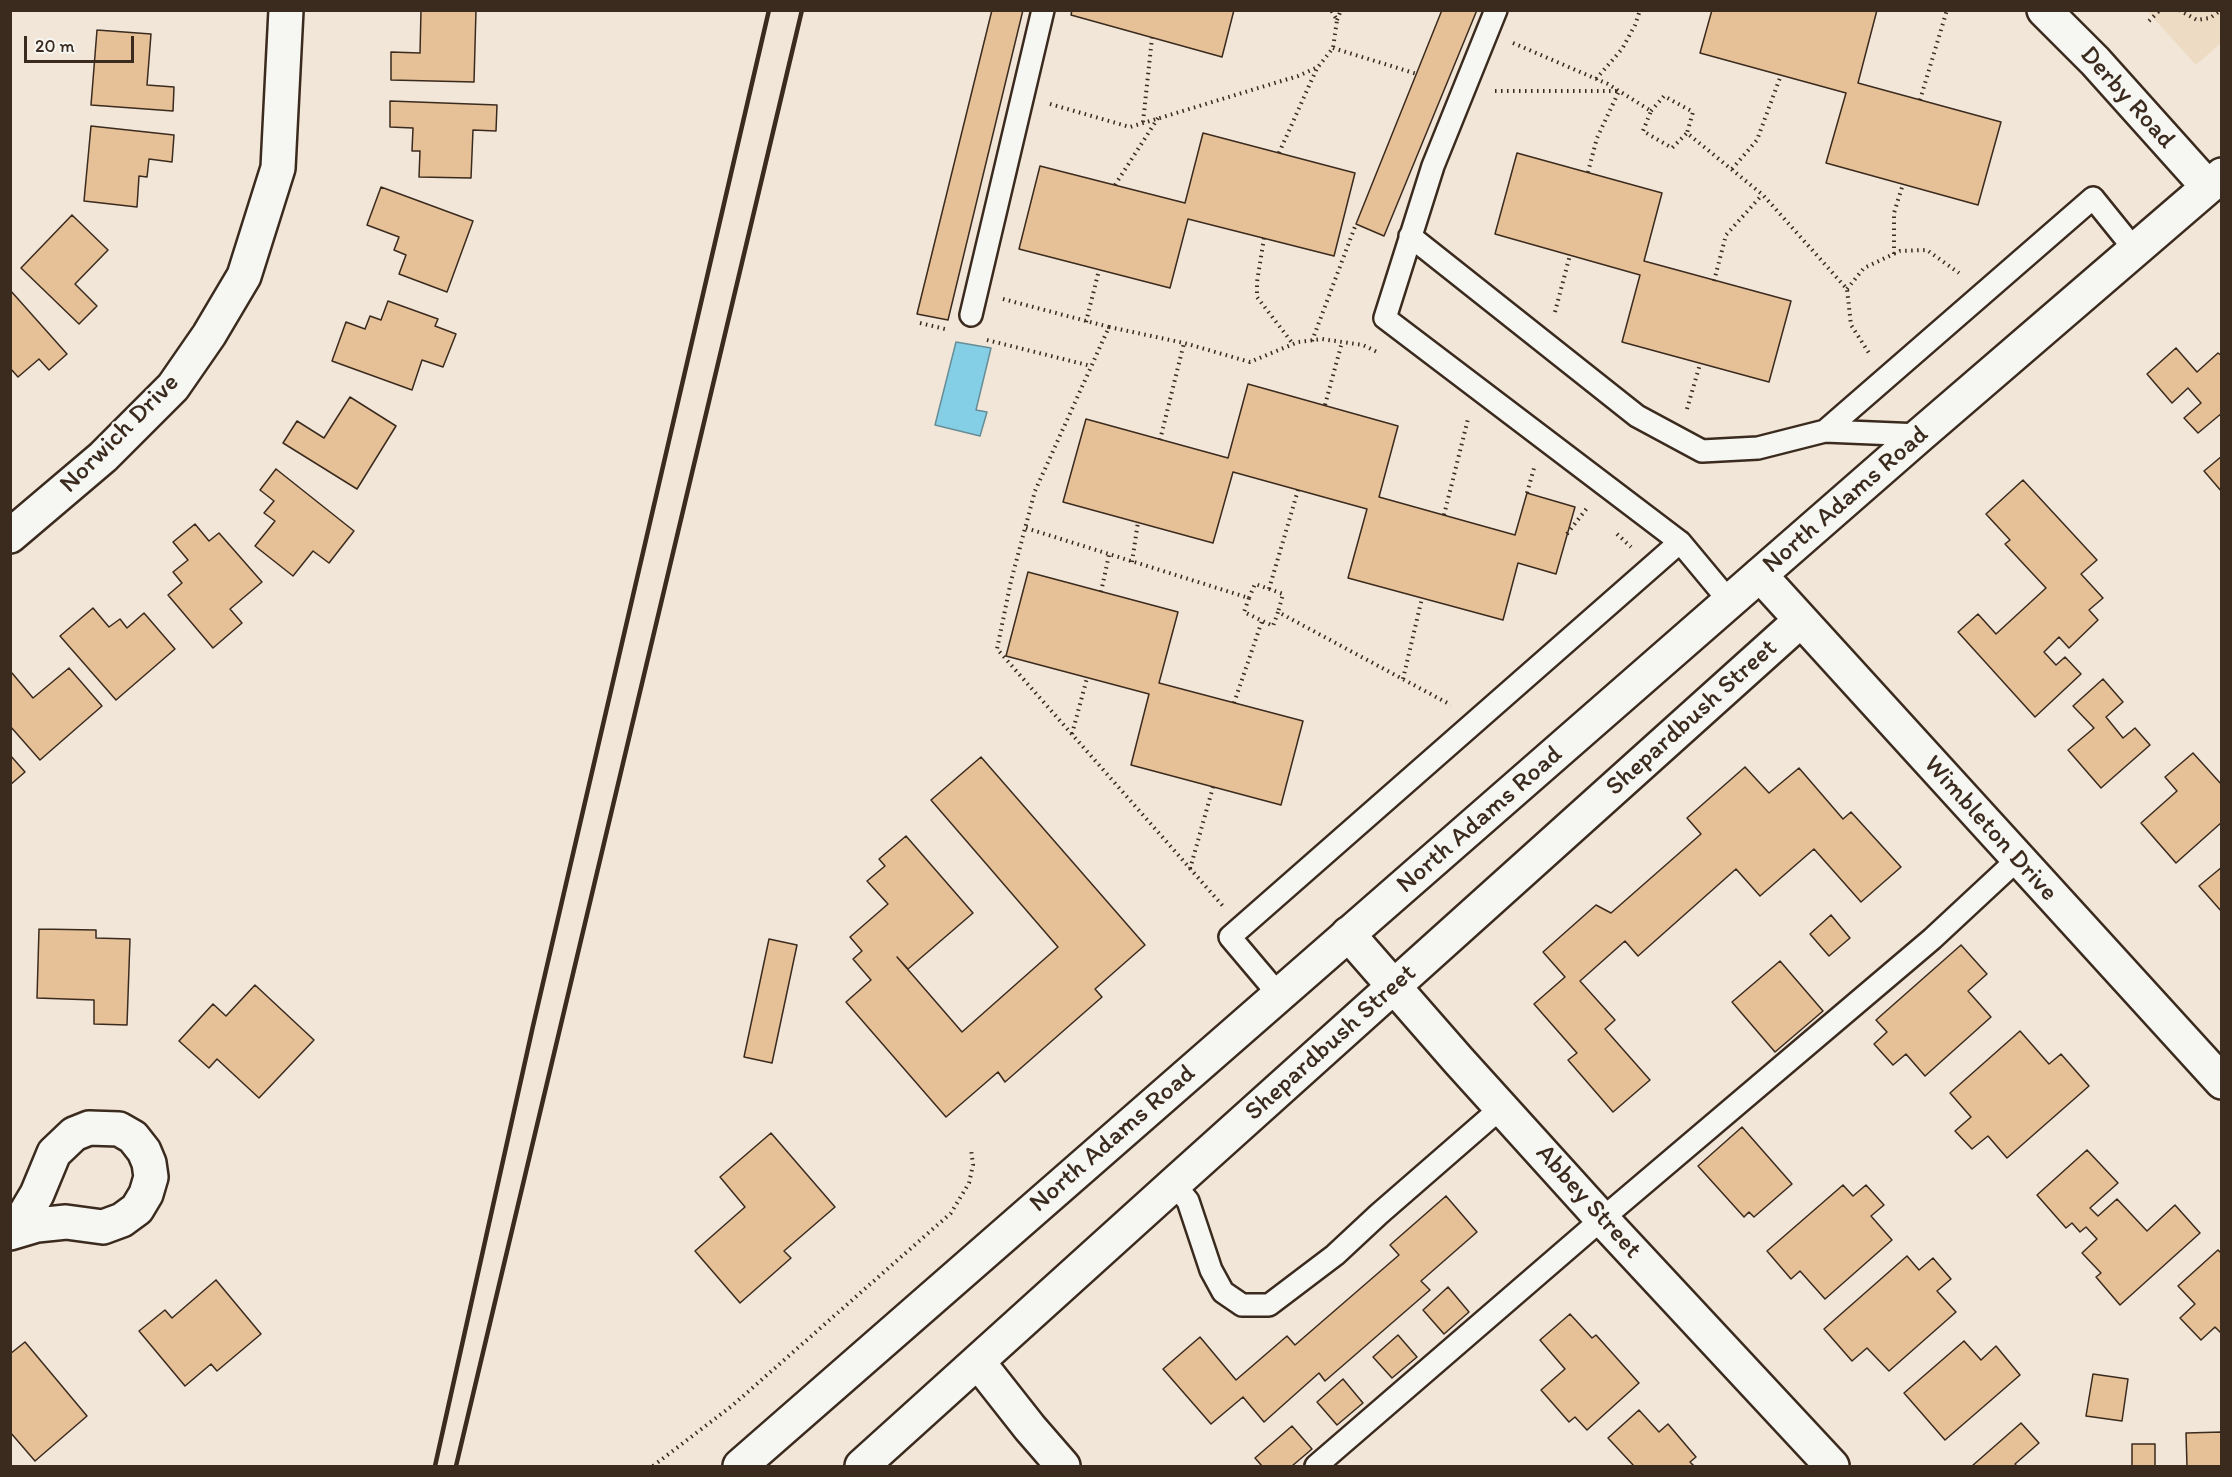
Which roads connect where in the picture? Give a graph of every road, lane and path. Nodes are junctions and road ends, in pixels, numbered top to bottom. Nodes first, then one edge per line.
1 (286, 10) edge
2 (1043, 10) edge
3 (1331, 10) edge
4 (1341, 10) edge
5 (1496, 10) edge
6 (1640, 10) edge
7 (1947, 10) edge
8 (2044, 10) edge
9 (2160, 10) edge
10 (2179, 10) edge
11 (2221, 10) edge
12 (1337, 20) junction
13 (2149, 21) dead end
14 (1487, 32) junction
15 (1152, 38) dead end
16 (1333, 48) junction
17 (1317, 68) junction
18 (1417, 74) dead end
19 (1780, 75) dead end
20 (1596, 79) junction
21 (1620, 91) junction
22 (1461, 92) junction
23 (1920, 100) dead end
24 (1040, 101) dead end
25 (1651, 111) junction
26 (1158, 118) junction
27 (1143, 122) junction
28 (1687, 133) junction
29 (1279, 153) dead end
30 (1732, 169) junction
31 (1588, 172) dead end
32 (1903, 184) dead end
33 (1115, 185) dead end
34 (2217, 188) edge
35 (1763, 195) junction
36 (1356, 224) dead end
37 (1410, 236) junction
38 (1264, 238) dead end
39 (2135, 250) junction
40 (1894, 254) junction
41 (1570, 255) dead end
42 (1099, 270) dead end
43 (1959, 273) dead end
44 (1714, 281) dead end
45 (1847, 289) junction
46 (976, 292) junction
47 (1555, 313) dead end
48 (971, 315) dead end
49 (1086, 322) junction
50 (920, 323) dead end
51 (1109, 327) junction
52 (954, 332) dead end
53 (977, 337) dead end
54 (1312, 341) junction
55 (1342, 342) junction
56 (1184, 343) junction
57 (1293, 344) junction
58 (1380, 353) dead end
59 (1869, 353) dead end
60 (1700, 364) dead end
61 (1091, 366) junction
62 (1325, 405) dead end
63 (1460, 411) dead end
64 (1686, 413) dead end
65 (1468, 418) junction
66 (1475, 423) dead end
67 (1825, 431) junction
68 (1920, 435) junction
69 (1160, 440) dead end
70 (1526, 461) dead end
71 (1534, 467) junction
72 (1543, 473) dead end
73 (1298, 490) dead end
74 (1527, 493) dead end
75 (1578, 500) dead end
76 (1444, 515) dead end
77 (1138, 522) dead end
78 (1026, 528) junction
79 (1614, 532) dead end
80 (1567, 534) dead end
81 (10, 536) edge
82 (1680, 543) junction
83 (1638, 554) dead end
84 (1109, 555) junction
85 (1132, 562) junction
86 (1760, 575) junction
87 (1269, 589) junction
88 (1101, 592) dead end
89 (1249, 598) junction
90 (1422, 598) dead end
91 (1730, 602) junction
92 (1278, 612) junction
93 (1262, 621) junction
94 (1800, 621) junction
95 (1087, 678) dead end
96 (1402, 679) junction
97 (1234, 703) dead end
98 (1460, 710) dead end
99 (1072, 734) junction
100 (1213, 787) dead end
101 (2018, 859) junction
102 (1190, 869) junction
103 (1228, 911) dead end
104 (1348, 934) junction
105 (1394, 987) junction
106 (1279, 995) junction
107 (2222, 1082) edge
108 (1502, 1107) junction
109 (971, 1149) dead end
110 (1174, 1184) junction
111 (1602, 1219) junction
112 (978, 1362) junction
113 (653, 1467) edge
114 (740, 1467) edge
115 (862, 1467) edge
116 (1063, 1467) edge
117 (1316, 1467) edge
118 (1832, 1467) edge

1 - 81 street, Norwich Drive
2 - 46 lane
3 - 12 path
4 - 12 path
5 - 14 lane
6 - 20 path
7 - 23 path
8 - 34 street, Derby Road
9 - 13 path
10 - 11 path
12 - 16 path
14 - 20 path
14 - 22 lane
15 - 27 path
16 - 17 path
16 - 18 path
17 - 26 path
17 - 29 path
19 - 30 path
20 - 21 path
21 - 22 path
21 - 25 path
21 - 31 path
22 - 37 lane
24 - 27 path
25 - 28 path
25 - 28 path
26 - 27 path
26 - 33 path
28 - 30 path
30 - 35 path
32 - 40 path
34 - 39 street, North Adams Road
35 - 44 path
35 - 45 path
36 - 54 path
37 - 67 lane
37 - 82 lane
38 - 57 path
39 - 67 lane
39 - 68 street, North Adams Road
40 - 43 path
40 - 45 path
41 - 47 path
42 - 49 path
45 - 59 path
46 - 48 lane
46 - 49 path
49 - 51 path
50 - 52 path
51 - 56 path
51 - 61 path
53 - 61 path
54 - 55 path
54 - 57 path
55 - 58 path
55 - 62 path
56 - 57 path
56 - 69 path
60 - 64 path
61 - 78 path
63 - 65 path
65 - 66 path
65 - 76 path
67 - 68 lane
68 - 86 street, North Adams Road
70 - 71 path
71 - 72 path
71 - 74 path
73 - 87 path
75 - 80 path
77 - 85 path
78 - 84 path
78 - 99 path
79 - 83 path
82 - 91 lane
82 - 106 lane
84 - 85 path
84 - 88 path
85 - 89 path
86 - 91 street, North Adams Road
86 - 94 street, Wimbleton Drive
87 - 89 path
87 - 92 path
89 - 93 path
90 - 96 path
91 - 104 street, North Adams Road
92 - 93 path
92 - 96 path
93 - 97 path
94 - 101 street, Wimbleton Drive
94 - 105 street, Shepardbush Street
95 - 99 path
96 - 98 path
99 - 102 path
100 - 102 path
101 - 107 street, Wimbleton Drive
101 - 111 lane
102 - 103 path
104 - 105 street, Abbey Street
104 - 106 street, North Adams Road
105 - 108 street, Abbey Street
105 - 110 street, Shepardbush Street
106 - 114 street, North Adams Road
108 - 110 lane
108 - 111 street, Abbey Street
109 - 113 path
110 - 112 street, Shepardbush Street
111 - 117 lane
111 - 118 street, Abbey Street
112 - 115 street, Shepardbush Street
112 - 116 street

